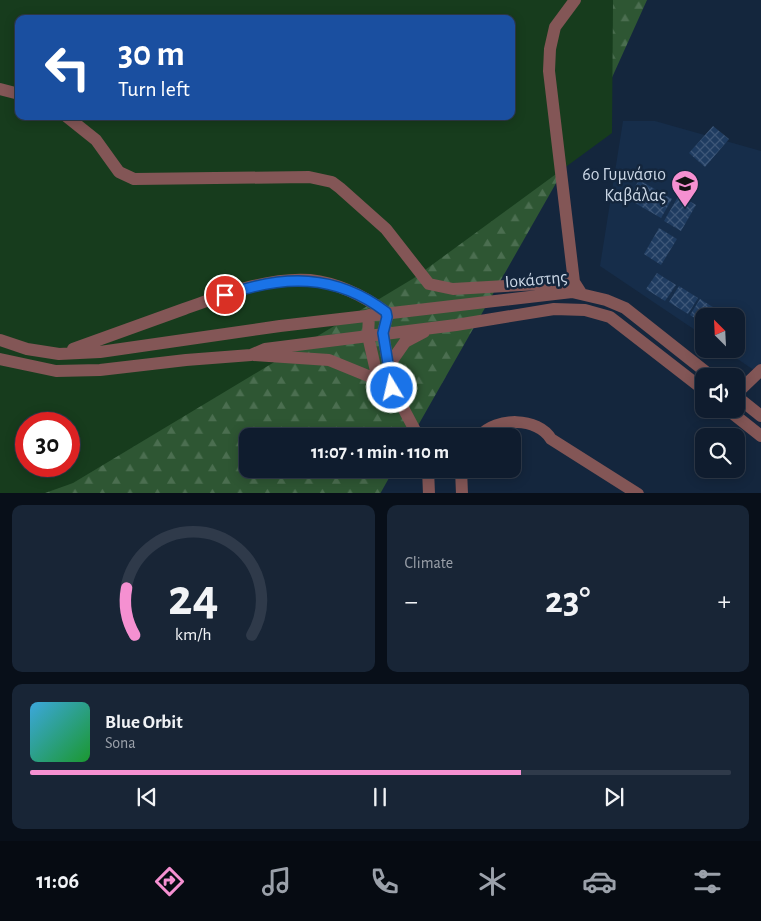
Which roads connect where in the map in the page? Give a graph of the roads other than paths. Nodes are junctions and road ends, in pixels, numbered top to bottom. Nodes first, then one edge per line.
1 (575, 0) edge
2 (0, 89) edge
3 (15, 93) edge
4 (71, 120) edge
5 (578, 288) junction
6 (386, 312) junction
7 (369, 315) junction
8 (440, 327) junction
9 (383, 333) junction
10 (368, 336) junction
11 (0, 340) edge
12 (60, 354) junction
13 (251, 355) junction
14 (0, 359) edge
15 (389, 365) junction
16 (701, 368) edge
17 (761, 370) edge
18 (378, 380) junction
19 (695, 383) edge
20 (745, 386) edge
21 (392, 388) junction
22 (745, 403) edge
23 (761, 416) edge
24 (738, 418) edge
25 (414, 428) edge
26 (494, 428) edge
27 (761, 436) edge
28 (429, 478) edge
29 (461, 478) edge
30 (430, 493) edge
31 (462, 493) edge
32 (636, 493) edge

1 - 5 street
2 - 3 street
4 - 5 street
5 - 6 street, Ιοκάστης
5 - 16 street, Ιοκάστης
6 - 7 street, Ιοκάστης
6 - 9 street
6 - 12 street
7 - 10 street
7 - 12 street, Ιοκάστης
8 - 9 street, Ιοκάστης
8 - 15 street
8 - 19 street, Ιοκάστης
9 - 10 street, Ιοκάστης
9 - 15 street
10 - 13 street, Ιοκάστης
10 - 18 street
11 - 12 street, Ιοκάστης
13 - 14 street
13 - 18 street
15 - 21 street
17 - 20 street
18 - 21 street
21 - 25 street
22 - 23 street
24 - 27 street
26 - 32 street
28 - 30 street
29 - 31 street

